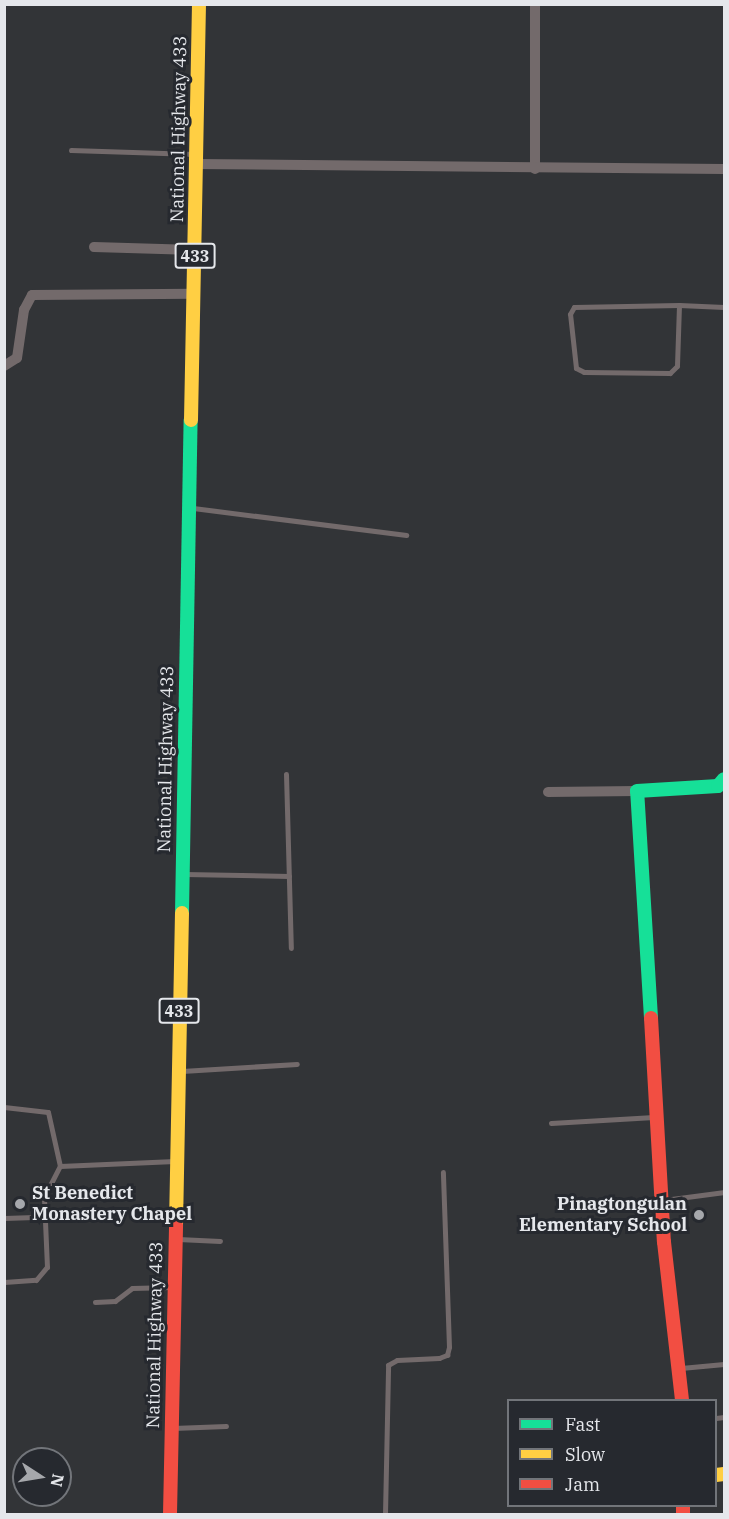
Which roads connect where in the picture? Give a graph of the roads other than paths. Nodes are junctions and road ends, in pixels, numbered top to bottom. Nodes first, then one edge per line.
1 (199, 4) edge
2 (535, 4) edge
3 (71, 150) dead end
4 (195, 159) junction
5 (535, 169) junction
6 (724, 169) edge
7 (94, 247) dead end
8 (195, 249) junction
9 (194, 294) junction
10 (680, 305) junction
11 (724, 307) edge
12 (4, 366) edge
13 (188, 507) junction
14 (406, 535) dead end
15 (286, 774) dead end
16 (724, 781) edge
17 (637, 791) junction
18 (548, 792) dead end
19 (182, 873) junction
20 (289, 876) junction
21 (291, 948) dead end
22 (297, 1064) dead end
23 (178, 1071) junction
24 (4, 1107) edge
25 (656, 1117) junction
26 (551, 1123) dead end
27 (176, 1161) junction
28 (60, 1166) junction
29 (443, 1173) dead end
30 (724, 1192) edge
31 (662, 1200) junction
32 (42, 1217) junction
33 (4, 1218) edge
34 (174, 1239) junction
35 (220, 1242) dead end
36 (4, 1282) edge
37 (174, 1287) junction
38 (95, 1302) dead end
39 (724, 1364) edge
40 (679, 1368) junction
41 (682, 1399) edge
42 (226, 1426) dead end
43 (172, 1428) junction
44 (170, 1515) edge
45 (385, 1515) edge

1 - 4 main road, National Highway 433 / 433
2 - 5 street
3 - 4 lane
4 - 5 street
4 - 8 main road, National Highway 433 / 433
5 - 6 street
7 - 8 street
8 - 9 main road, National Highway 433 / 433
9 - 12 street
9 - 13 main road, National Highway 433 / 433
10 - 10 lane
10 - 11 lane
13 - 14 lane
13 - 19 main road, National Highway 433 / 433
15 - 20 lane
16 - 17 main road
17 - 18 street
17 - 25 main road
19 - 20 lane
19 - 23 main road, National Highway 433 / 433
20 - 21 lane
22 - 23 lane
23 - 27 main road, National Highway 433 / 433
24 - 28 lane
25 - 26 lane
25 - 31 main road
27 - 28 lane
27 - 34 main road, National Highway 433 / 433
28 - 32 lane
29 - 45 lane
30 - 31 lane
31 - 40 main road
32 - 33 lane
32 - 36 lane
34 - 35 lane
34 - 37 main road, National Highway 433 / 433
37 - 38 lane
37 - 43 main road, National Highway 433 / 433
39 - 40 lane
40 - 41 main road
42 - 43 lane
43 - 44 main road, National Highway 433 / 433

